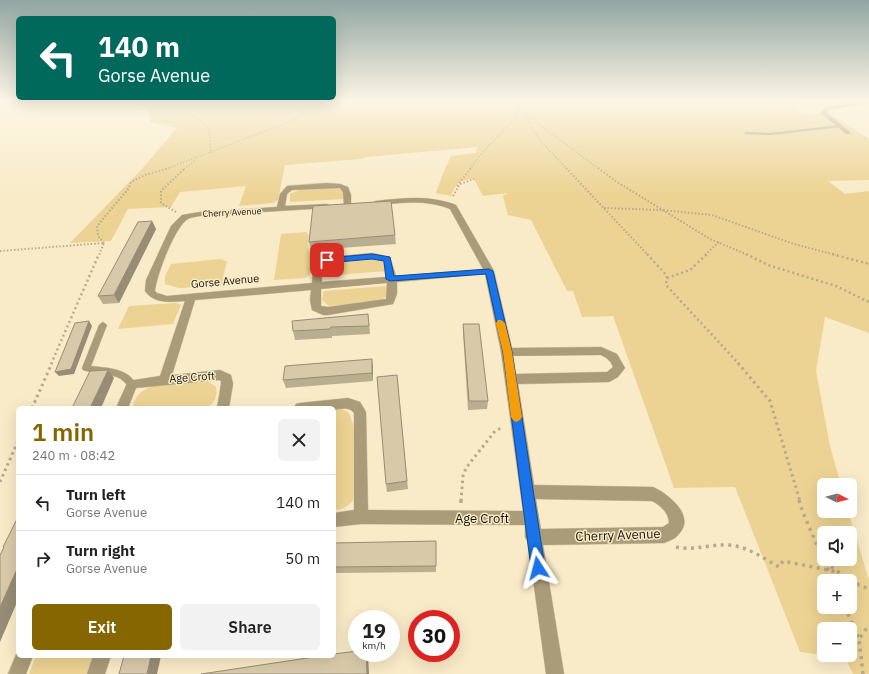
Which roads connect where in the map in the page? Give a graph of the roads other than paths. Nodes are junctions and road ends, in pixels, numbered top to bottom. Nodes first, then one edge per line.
1 (792, 131) edge
2 (746, 134) dead end
3 (356, 204) junction
4 (281, 209) junction
5 (489, 271) junction
6 (390, 279) junction
7 (151, 280) joint
8 (316, 285) junction
9 (191, 296) junction
10 (103, 324) dead end
11 (507, 352) junction
12 (511, 379) junction
13 (164, 380) junction
14 (132, 384) junction
15 (123, 406) edge
16 (223, 406) edge
17 (322, 406) edge
18 (527, 492) junction
19 (362, 517) junction
20 (531, 518) junction
21 (336, 520) edge
22 (533, 537) junction
23 (23, 658) edge
24 (101, 658) edge
25 (17, 674) edge
26 (96, 674) edge
27 (555, 674) edge

1 - 2 lane
3 - 4 street, Cherry Avenue
3 - 4 street
3 - 5 street, Cherry Avenue
4 - 7 street, Cherry Avenue
5 - 6 street, Gorse Avenue
5 - 11 street
6 - 8 street, Gorse Avenue
6 - 8 street
6 - 8 street
7 - 9 street, Gorse Avenue
8 - 9 street, Gorse Avenue
9 - 13 street, Age Croft
10 - 14 lane
11 - 12 street
11 - 12 street
12 - 18 street
13 - 14 street
13 - 16 street, Age Croft
14 - 15 street
17 - 19 street
18 - 20 street
18 - 22 street, Cherry Avenue
19 - 20 street, Age Croft
19 - 21 street, Age Croft
20 - 22 street
22 - 27 street
23 - 25 street
24 - 26 street

